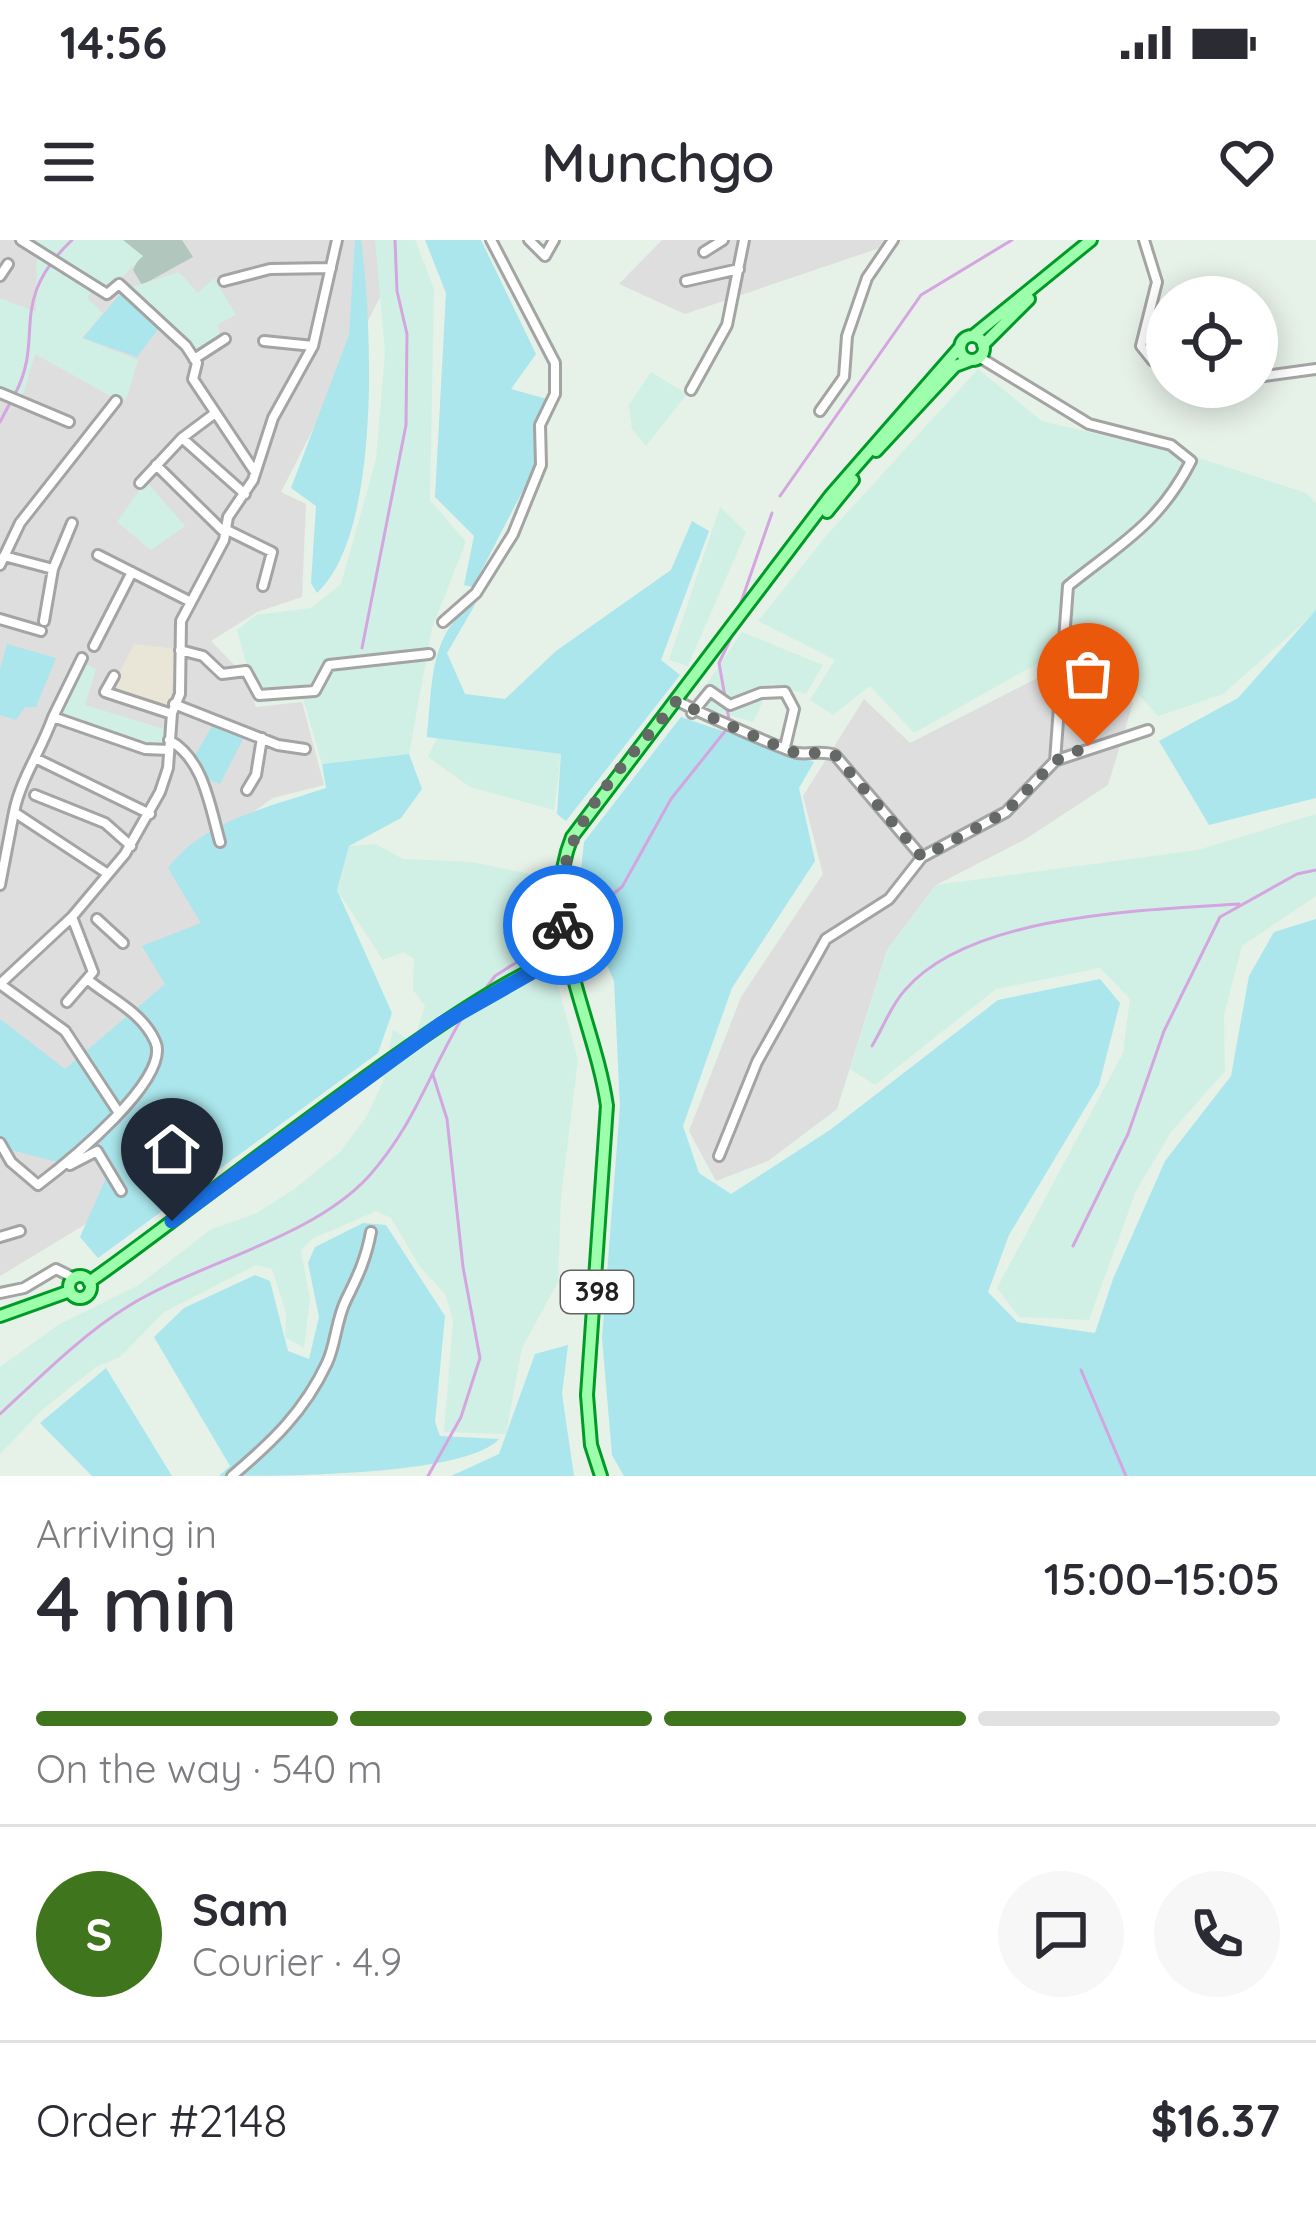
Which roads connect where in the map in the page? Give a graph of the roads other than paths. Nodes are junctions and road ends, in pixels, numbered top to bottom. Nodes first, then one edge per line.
1 (21, 240) edge
2 (337, 240) edge
3 (490, 240) edge
4 (529, 240) edge
5 (554, 240) edge
6 (723, 240) edge
7 (744, 240) edge
8 (893, 240) edge
9 (1091, 240) edge
10 (1143, 240) edge
11 (704, 252) dead end
12 (8, 263) dead end
13 (332, 268) junction
14 (739, 268) junction
15 (1155, 276) edge
16 (0, 277) edge
17 (224, 281) dead end
18 (686, 281) dead end
19 (225, 339) dead end
20 (264, 340) dead end
21 (313, 346) junction
22 (977, 350) junction
23 (194, 359) junction
24 (1314, 373) edge
25 (1278, 376) edge
26 (691, 390) dead end
27 (0, 393) edge
28 (116, 401) dead end
29 (906, 411) junction
30 (820, 412) dead end
31 (214, 414) junction
32 (69, 422) dead end
33 (182, 438) junction
34 (156, 465) junction
35 (256, 473) junction
36 (140, 482) dead end
37 (245, 494) junction
38 (72, 523) dead end
39 (225, 531) junction
40 (98, 555) dead end
41 (2, 561) edge
42 (53, 569) junction
43 (132, 572) junction
44 (263, 586) dead end
45 (188, 601) junction
46 (0, 620) edge
47 (443, 622) dead end
48 (94, 646) dead end
49 (180, 650) junction
50 (429, 653) dead end
51 (82, 658) dead end
52 (114, 676) dead end
53 (677, 700) junction
54 (173, 709) junction
55 (692, 712) junction
56 (52, 717) junction
57 (1148, 730) dead end
58 (262, 738) junction
59 (169, 745) junction
60 (785, 748) junction
61 (304, 749) dead end
62 (37, 759) junction
63 (1055, 761) junction
64 (247, 790) dead end
65 (35, 795) dead end
66 (14, 812) junction
67 (150, 814) junction
68 (220, 842) dead end
69 (131, 846) junction
70 (922, 857) junction
71 (108, 874) junction
72 (0, 885) edge
73 (561, 885) junction
74 (72, 917) junction
75 (97, 919) dead end
76 (563, 924) junction
77 (123, 943) dead end
78 (574, 957) junction
79 (552, 965) junction
80 (87, 979) junction
81 (578, 983) junction
82 (0, 984) edge
83 (67, 1002) dead end
84 (607, 1106) junction
85 (117, 1110) junction
86 (0, 1143) edge
87 (718, 1156) dead end
88 (64, 1165) junction
89 (121, 1191) dead end
90 (20, 1231) dead end
91 (371, 1232) dead end
92 (0, 1238) edge
93 (74, 1278) junction
94 (89, 1282) junction
95 (70, 1292) junction
96 (0, 1293) edge
97 (0, 1316) edge
98 (232, 1476) edge
99 (601, 1476) edge

1 - 23 street
2 - 13 street
3 - 47 street
4 - 5 street
6 - 11 street
7 - 14 street
8 - 30 street
9 - 22 main road, 398
10 - 15 street
12 - 16 street
13 - 17 street
13 - 21 street
14 - 18 street
14 - 26 street
19 - 23 street
20 - 21 street
21 - 35 street
22 - 29 main road, 398
22 - 29 main road, 398
22 - 63 street
23 - 31 street
24 - 25 street
27 - 32 street
28 - 41 street
29 - 53 main road, 398
31 - 33 street
31 - 35 street
33 - 34 street
33 - 37 street
34 - 36 street
34 - 39 street
35 - 37 street
37 - 39 street
38 - 42 street
39 - 44 street
39 - 45 street
40 - 43 street
41 - 42 street
42 - 46 street
43 - 45 street
43 - 48 street
45 - 49 street
49 - 50 street
49 - 54 street
51 - 56 street
52 - 54 street
53 - 55 street
53 - 73 main road, 398
54 - 58 street
54 - 59 street
55 - 60 street
55 - 60 street
56 - 59 street
56 - 62 street
57 - 63 street
58 - 61 street
58 - 64 street
59 - 67 street
59 - 68 street
60 - 70 street
62 - 66 street
62 - 67 street
63 - 70 street
65 - 69 street
66 - 71 street
66 - 72 street
67 - 69 street
69 - 71 street
70 - 87 street
71 - 74 street
73 - 76 main road, 398
73 - 78 main road, 398
74 - 80 street
74 - 82 street
75 - 77 street
76 - 78 main road, 398
76 - 79 main road
78 - 79 main road
78 - 81 main road, 398
78 - 84 main road, 398
79 - 81 main road
79 - 94 main road
80 - 83 street
80 - 85 street
81 - 84 main road, 398
82 - 85 street
84 - 99 main road, 398
85 - 88 street
86 - 88 street
88 - 89 street
90 - 92 street
91 - 98 street
93 - 94 main road
93 - 95 main road
93 - 96 street
94 - 95 main road
95 - 97 main road

